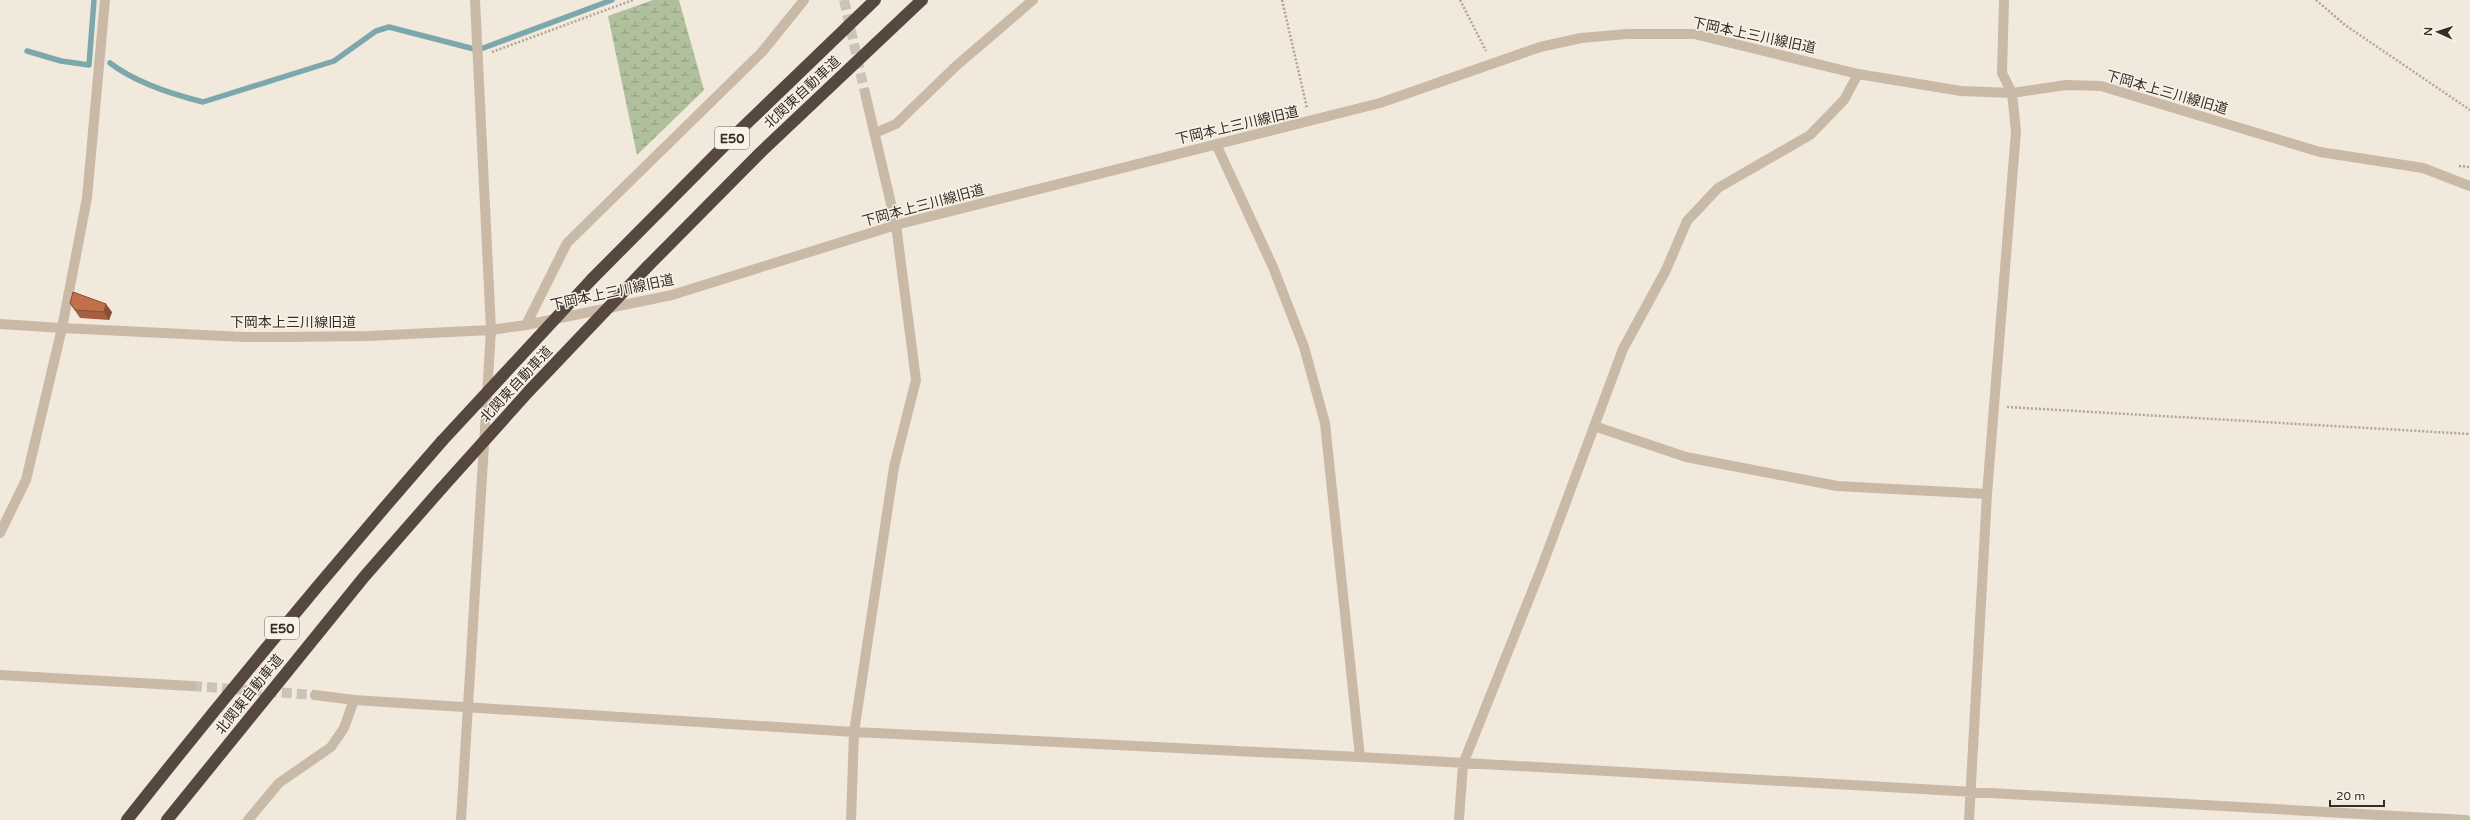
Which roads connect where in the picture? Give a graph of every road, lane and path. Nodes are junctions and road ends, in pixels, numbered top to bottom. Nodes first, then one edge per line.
1 (105, 0) edge
2 (475, 0) edge
3 (633, 0) edge
4 (804, 0) edge
5 (875, 0) edge
6 (922, 0) edge
7 (1033, 0) edge
8 (1282, 0) edge
9 (1460, 0) edge
10 (2004, 0) edge
11 (2316, 0) edge
12 (478, 57) junction
13 (1492, 64) junction
14 (1858, 74) junction
15 (865, 93) tunnel mouth
16 (2012, 93) junction
17 (2470, 110) edge
18 (1310, 122) junction
19 (875, 133) junction
20 (1216, 144) junction
21 (2470, 186) edge
22 (896, 225) junction
23 (0, 324) edge
24 (526, 325) junction
25 (62, 328) junction
26 (491, 330) junction
27 (1994, 406) junction
28 (1594, 426) junction
29 (2470, 434) edge
30 (1987, 494) junction
31 (0, 533) edge
32 (0, 675) edge
33 (192, 686) tunnel mouth
34 (316, 695) tunnel mouth
35 (354, 700) junction
36 (467, 706) junction
37 (854, 732) junction
38 (1360, 757) junction
39 (1462, 764) junction
40 (1971, 792) junction
41 (127, 820) edge
42 (167, 820) edge
43 (248, 820) edge
44 (461, 820) edge
45 (852, 820) edge
46 (1459, 820) edge
47 (1969, 820) edge
48 (2466, 820) edge

1 - 25 street
2 - 12 street
3 - 12 path
4 - 24 street
5 - 41 highway, 北関東自動車道 / E50, bridge
6 - 42 highway, 北関東自動車道 / E50, bridge
7 - 19 street
8 - 18 path
9 - 13 path
10 - 16 street
11 - 17 path
12 - 26 street
13 - 14 street, 下岡本上三川線旧道
13 - 18 street, 下岡本上三川線旧道
14 - 16 street, 下岡本上三川線旧道
14 - 28 street
15 - 19 street
16 - 21 street, 下岡本上三川線旧道
16 - 27 street
18 - 20 street, 下岡本上三川線旧道
19 - 22 street
20 - 22 street, 下岡本上三川線旧道
20 - 38 street
22 - 24 street, 下岡本上三川線旧道
22 - 37 street
23 - 25 street, 下岡本上三川線旧道
24 - 26 street, 下岡本上三川線旧道
25 - 26 street, 下岡本上三川線旧道
25 - 31 street
26 - 36 street
27 - 29 path
27 - 30 street
28 - 30 street
28 - 39 street
30 - 40 street
32 - 33 street
34 - 35 street
35 - 36 street
35 - 43 street
36 - 37 street
36 - 44 street
37 - 38 street
37 - 45 street
38 - 39 street
39 - 40 street
39 - 46 street
40 - 47 street
40 - 48 street

